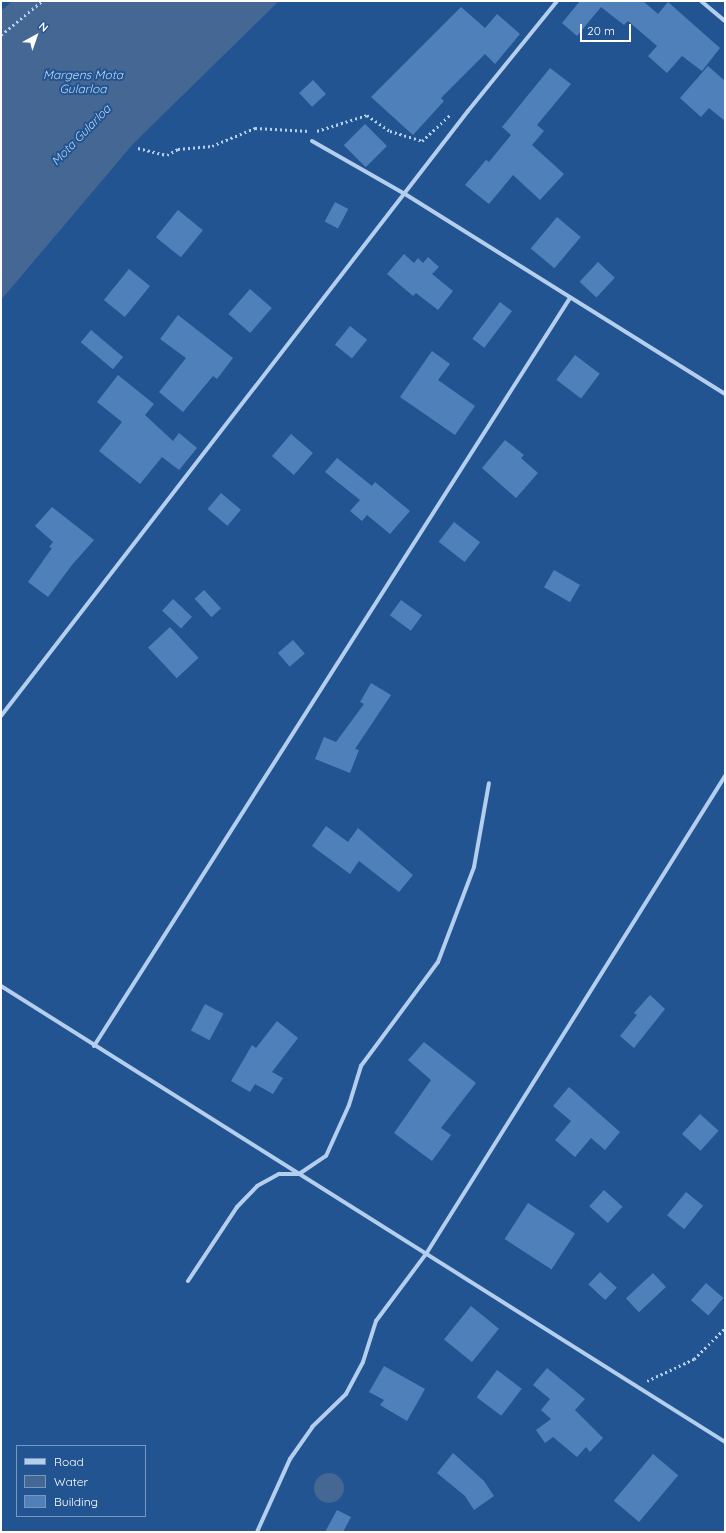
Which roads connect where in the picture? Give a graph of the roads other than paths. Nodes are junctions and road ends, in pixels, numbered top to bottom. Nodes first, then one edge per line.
1 (557, 1) edge
2 (701, 1) edge
3 (725, 20) edge
4 (312, 142) dead end
5 (405, 194) junction
6 (570, 298) junction
7 (725, 394) edge
8 (1, 716) edge
9 (725, 776) edge
10 (488, 783) dead end
11 (1, 986) edge
12 (94, 1046) junction
13 (299, 1174) junction
14 (426, 1254) junction
15 (188, 1281) dead end
16 (725, 1442) edge
17 (257, 1532) edge

1 - 5 street
2 - 3 street
4 - 5 street
5 - 6 street
5 - 8 street
6 - 7 street
6 - 12 street
9 - 14 street
10 - 13 street
11 - 12 street
12 - 13 street
13 - 14 street
13 - 15 street
14 - 16 street
14 - 17 street

